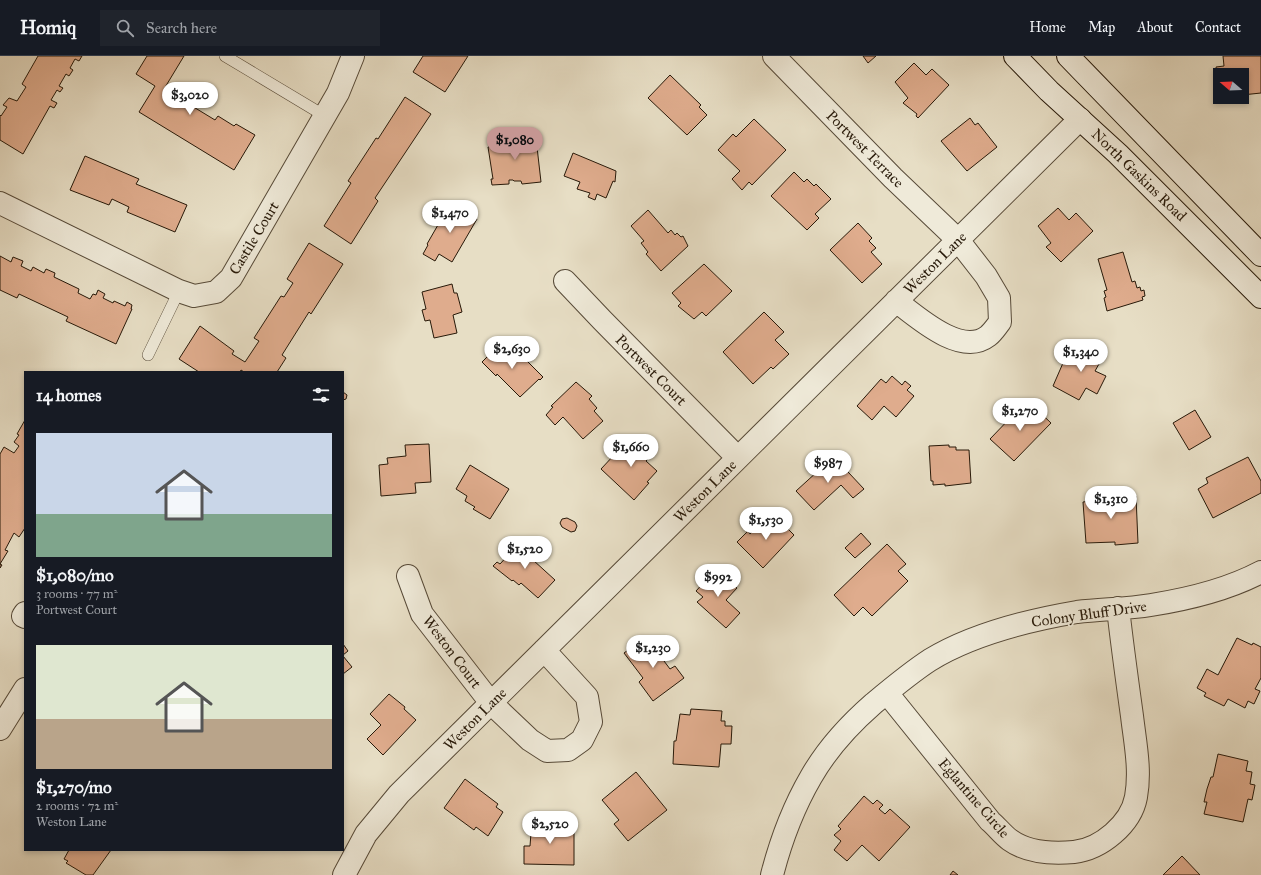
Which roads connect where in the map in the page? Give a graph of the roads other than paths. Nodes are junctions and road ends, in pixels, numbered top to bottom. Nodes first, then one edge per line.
1 (224, 56) edge
2 (353, 56) edge
3 (774, 56) edge
4 (1015, 56) edge
5 (1068, 56) edge
6 (326, 116) junction
7 (1080, 119) junction
8 (0, 203) edge
9 (958, 240) junction
10 (1261, 255) edge
11 (566, 281) dead end
12 (179, 291) junction
13 (1261, 297) edge
14 (896, 301) junction
15 (148, 355) dead end
16 (738, 458) junction
17 (1261, 572) edge
18 (408, 576) dead end
19 (1118, 608) junction
20 (544, 650) junction
21 (24, 691) edge
22 (887, 693) junction
23 (491, 703) junction
24 (0, 729) edge
25 (344, 875) edge
26 (772, 875) edge

1 - 6 lane
2 - 6 street, Castile Court
3 - 9 street, Portwest Terrace
4 - 7 street, North Gaskins Road
5 - 10 street, North Gaskins Road
6 - 12 street, Castile Court
7 - 9 street, Weston Lane
7 - 13 street, North Gaskins Road
8 - 12 street, Castile Court
9 - 14 street, Weston Lane
9 - 14 street, Portwest Terrace
11 - 16 street, Portwest Court
12 - 15 lane
14 - 16 street, Weston Lane
16 - 20 street, Weston Lane
17 - 19 street, Colony Bluff Drive
18 - 23 street, Weston Court
19 - 22 street, Colony Bluff Drive
19 - 22 street, Eglantine Circle
20 - 23 street, Weston Lane
20 - 23 street, Weston Court
21 - 24 street
22 - 26 street, Colony Bluff Drive
23 - 25 street, Weston Lane

